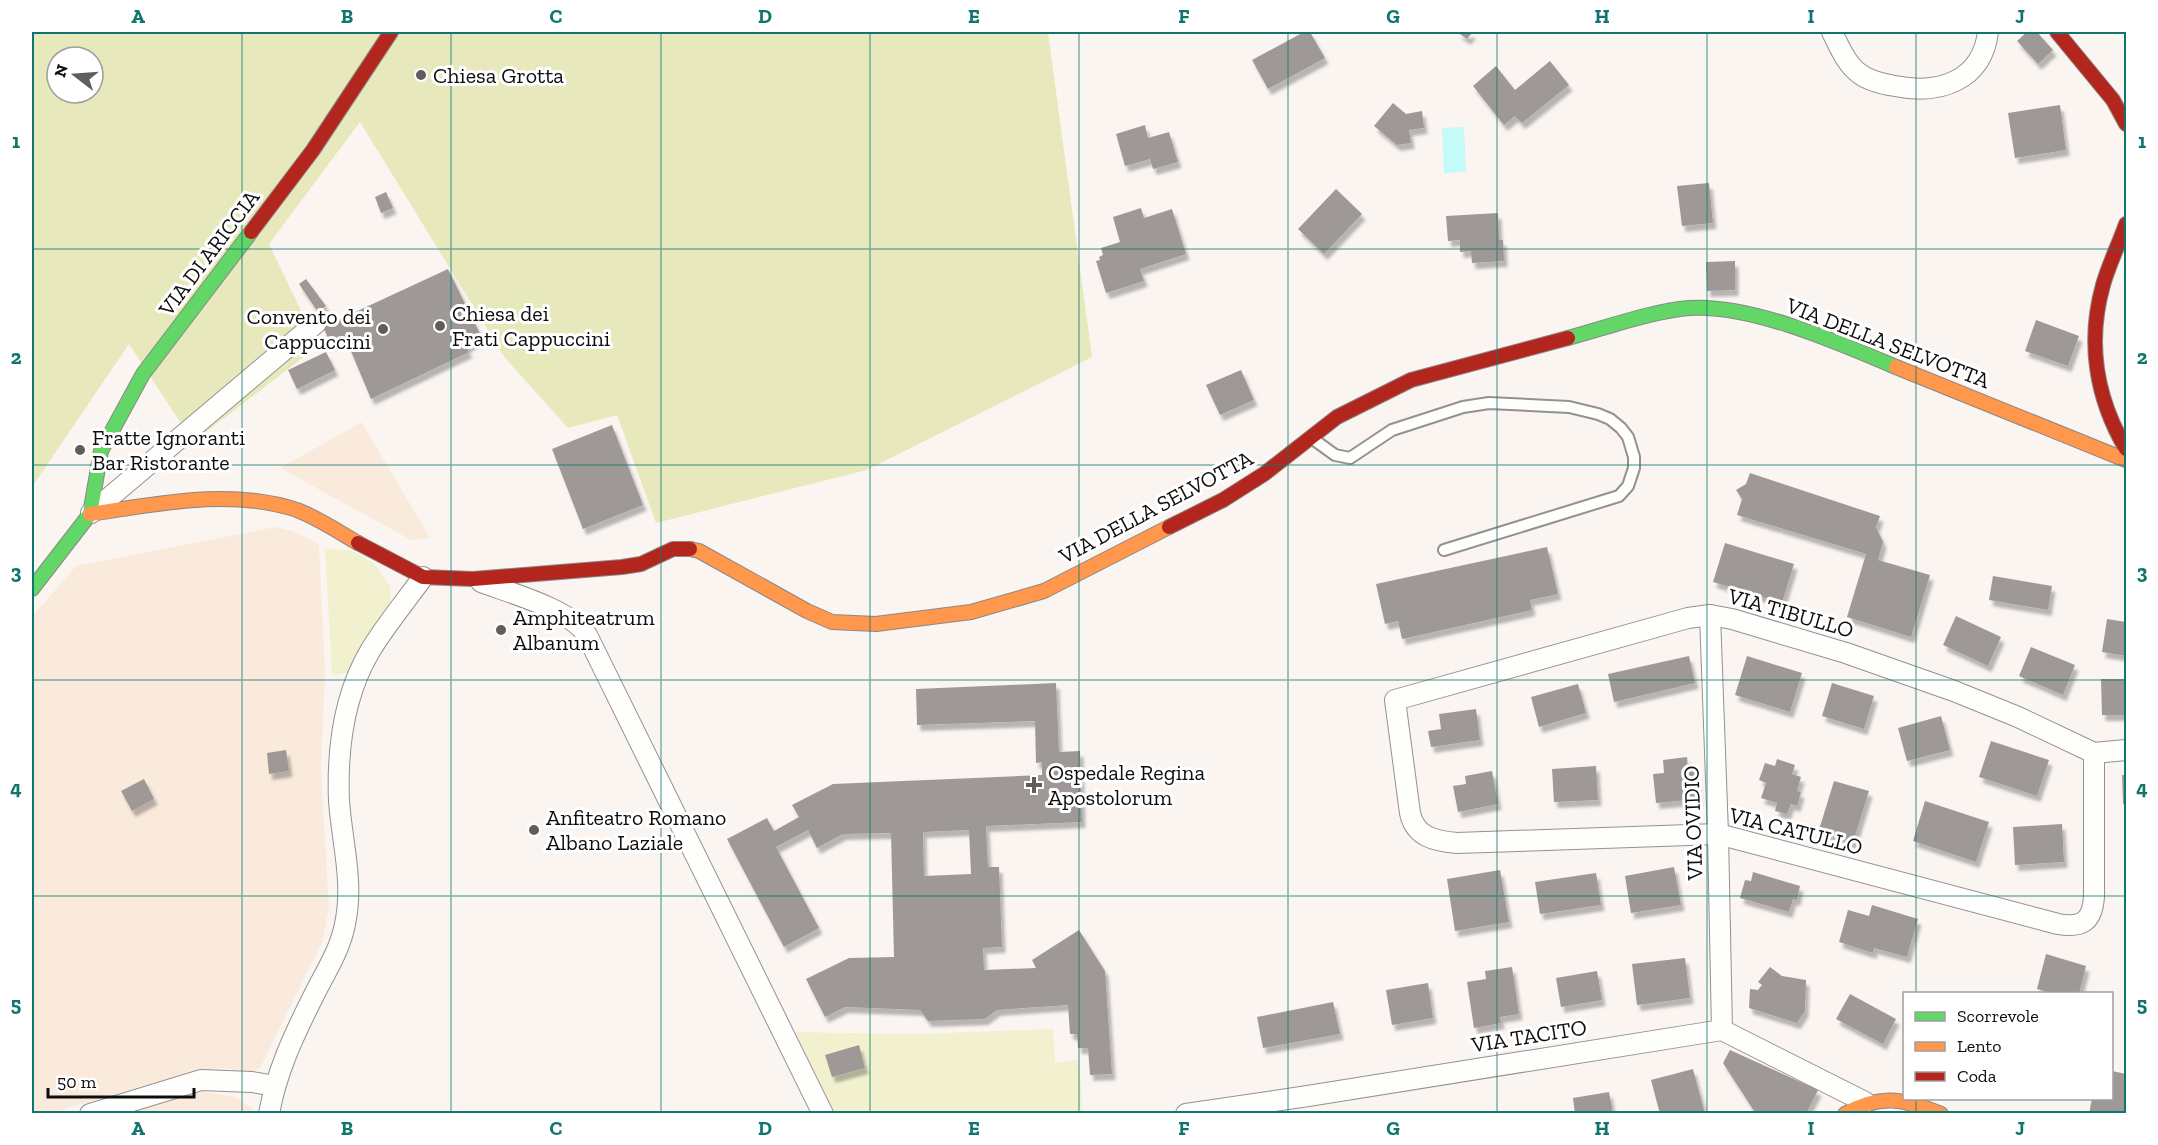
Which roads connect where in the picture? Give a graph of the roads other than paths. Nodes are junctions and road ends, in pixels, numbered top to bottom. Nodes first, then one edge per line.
1 (391, 32) edge
2 (1832, 32) edge
3 (1988, 32) edge
4 (2057, 32) edge
5 (2127, 124) edge
6 (2127, 224) edge
7 (316, 323) dead end
8 (1310, 437) junction
9 (2127, 449) edge
10 (2127, 460) edge
11 (90, 514) junction
12 (1444, 550) dead end
13 (423, 577) junction
14 (473, 579) junction
15 (32, 589) edge
16 (1710, 615) junction
17 (1395, 700) joint
18 (2127, 750) edge
19 (2094, 753) junction
20 (1718, 834) junction
21 (1722, 1030) junction
22 (275, 1086) junction
23 (1865, 1102) junction
24 (90, 1113) edge
25 (269, 1113) edge
26 (823, 1113) edge
27 (1186, 1113) edge
28 (1845, 1113) edge
29 (1941, 1113) edge

1 - 11 street, VIA DI ARICCIA
2 - 3 street
4 - 5 street
6 - 9 street
7 - 11 street
8 - 10 street, VIA DELLA SELVOTTA
8 - 12 lane
8 - 14 street, VIA DELLA SELVOTTA
11 - 13 street
11 - 15 street
13 - 14 street, VIA DELLA SELVOTTA
13 - 22 street
14 - 26 street
16 - 17 street, VIA TIBULLO
16 - 19 street, VIA TIBULLO
16 - 20 street, VIA OVIDIO
17 - 20 street, VIA CATULLO
18 - 19 street
19 - 20 street, VIA CATULLO
20 - 21 street, VIA OVIDIO
21 - 23 street
21 - 27 street, VIA TACITO
22 - 24 street
22 - 25 street
23 - 28 street
23 - 29 street

